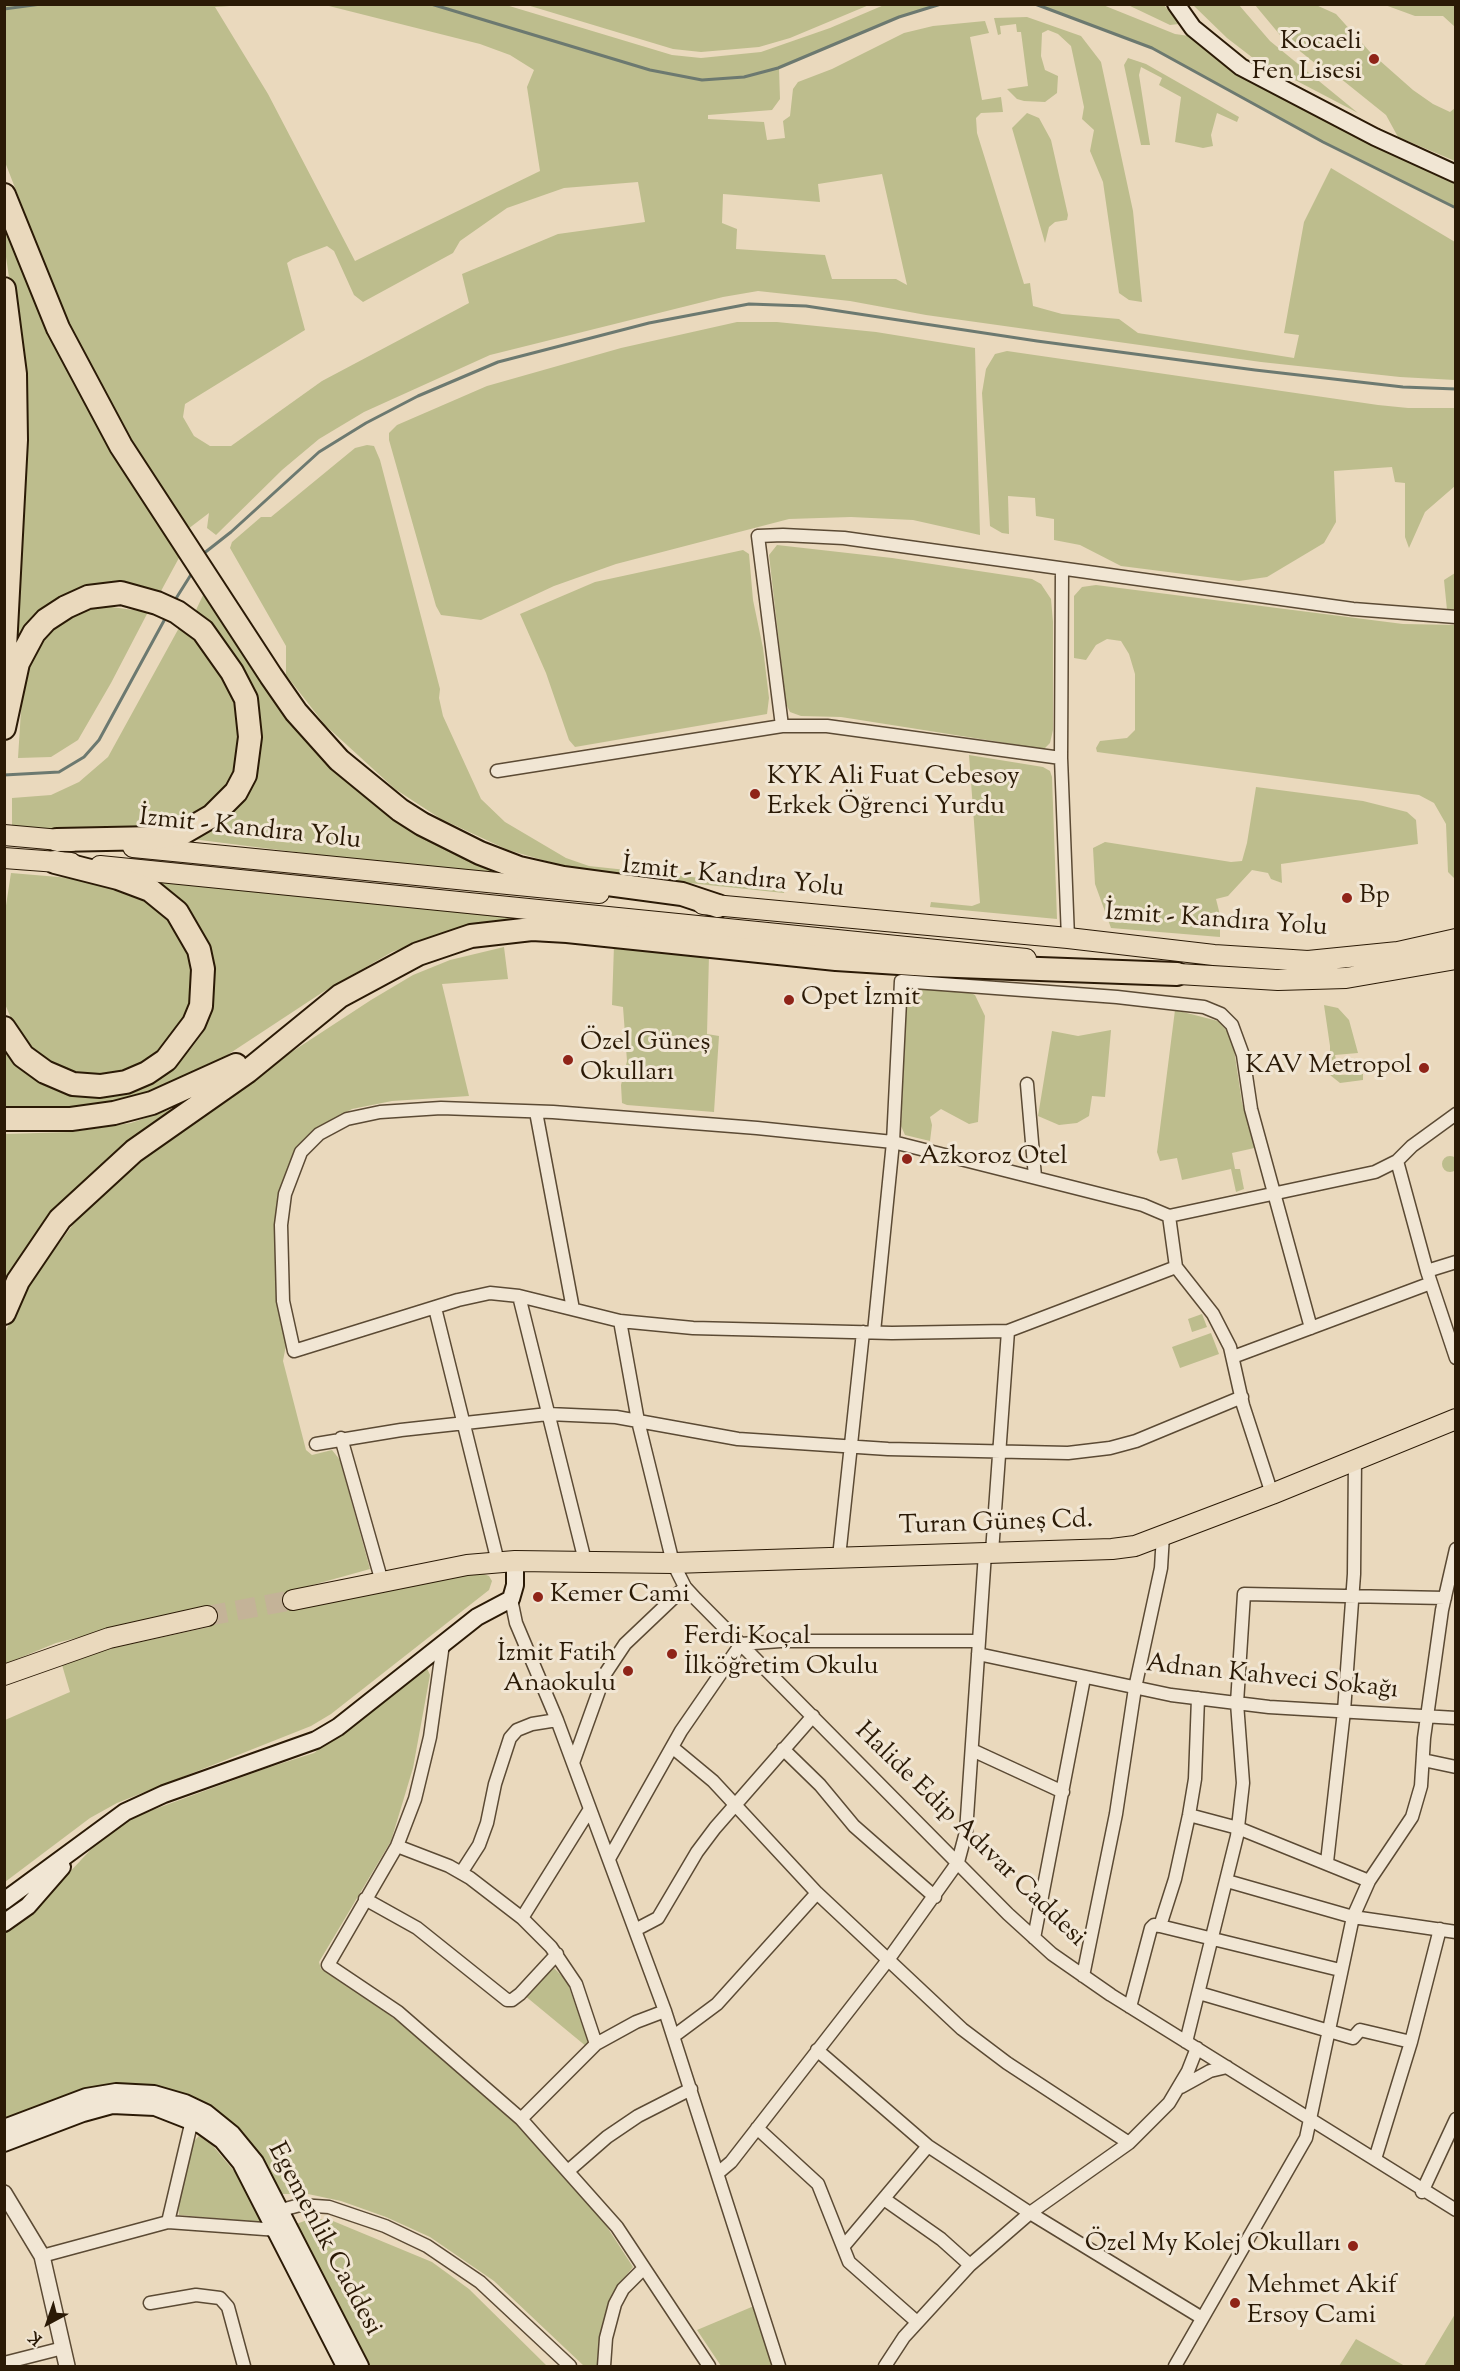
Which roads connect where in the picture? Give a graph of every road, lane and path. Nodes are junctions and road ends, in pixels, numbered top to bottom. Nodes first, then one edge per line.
1 (1176, 4) edge
2 (1186, 4) edge
3 (1455, 166) edge
4 (1455, 174) edge
5 (4, 195) edge
6 (4, 289) edge
7 (1062, 569) junction
8 (1455, 617) edge
9 (4, 667) edge
10 (782, 726) junction
11 (4, 728) edge
12 (1061, 758) junction
13 (497, 771) dead end
14 (4, 835) edge
15 (56, 851) junction
16 (4, 858) edge
17 (718, 906) junction
18 (1068, 938) junction
19 (1455, 939) edge
20 (1455, 959) edge
21 (1176, 974) junction
22 (4, 1028) edge
23 (297, 1029) junction
24 (1027, 1084) dead end
25 (536, 1112) junction
26 (1455, 1114) edge
27 (4, 1119) edge
28 (892, 1142) junction
29 (1397, 1161) junction
30 (1035, 1177) junction
31 (1276, 1194) junction
32 (1169, 1216) junction
33 (1455, 1262) edge
34 (1176, 1267) junction
35 (1429, 1277) junction
36 (519, 1296) junction
37 (435, 1308) junction
38 (573, 1309) junction
39 (4, 1313) edge
40 (620, 1321) junction
41 (1311, 1328) junction
42 (1008, 1331) junction
43 (868, 1332) junction
44 (1233, 1358) junction
45 (1455, 1358) edge
46 (1242, 1397) junction
47 (548, 1413) junction
48 (1455, 1419) edge
49 (638, 1421) junction
50 (462, 1423) junction
51 (341, 1438) junction
52 (316, 1444) dead end
53 (849, 1446) junction
54 (1000, 1451) junction
55 (1355, 1458) junction
56 (1272, 1494) junction
57 (1163, 1535) junction
58 (1455, 1549) edge
59 (989, 1553) junction
60 (839, 1557) junction
61 (506, 1561) junction
62 (585, 1561) junction
63 (673, 1563) junction
64 (382, 1582) junction
65 (686, 1587) junction
66 (1352, 1595) junction
67 (1444, 1598) junction
68 (511, 1599) junction
69 (293, 1600) tunnel mouth
70 (207, 1616) tunnel mouth
71 (979, 1641) junction
72 (443, 1644) junction
73 (741, 1644) junction
74 (978, 1654) junction
75 (4, 1675) edge
76 (1084, 1678) junction
77 (1135, 1688) junction
78 (1198, 1698) junction
79 (1237, 1703) junction
80 (1344, 1711) junction
81 (813, 1716) junction
82 (1427, 1716) junction
83 (1455, 1719) edge
84 (557, 1720) junction
85 (672, 1747) junction
86 (783, 1749) junction
87 (972, 1750) junction
88 (1423, 1760) junction
89 (573, 1763) junction
90 (1455, 1767) edge
91 (1063, 1792) junction
92 (735, 1803) junction
93 (590, 1809) junction
94 (1189, 1815) junction
95 (1238, 1828) junction
96 (87, 1839) junction
97 (397, 1846) junction
98 (610, 1857) junction
99 (958, 1862) junction
100 (1327, 1862) junction
101 (461, 1873) junction
102 (1227, 1881) junction
103 (1369, 1881) junction
104 (817, 1893) junction
105 (934, 1897) junction
106 (365, 1899) junction
107 (4, 1901) edge
108 (1353, 1917) junction
109 (522, 1918) junction
110 (4, 1923) edge
111 (1160, 1926) junction
112 (636, 1929) junction
113 (1440, 1929) junction
114 (1455, 1932) edge
115 (1034, 1938) junction
116 (1212, 1940) junction
117 (557, 1954) junction
118 (888, 1960) junction
119 (1340, 1970) junction
120 (1083, 1976) junction
121 (1199, 1993) junction
122 (1130, 2007) junction
123 (665, 2011) junction
124 (1327, 2032) junction
125 (674, 2036) junction
126 (1411, 2042) junction
127 (596, 2044) junction
128 (1191, 2045) junction
129 (818, 2049) junction
130 (1227, 2067) junction
131 (1180, 2087) junction
132 (691, 2089) junction
133 (1310, 2117) junction
134 (521, 2119) junction
135 (1455, 2119) edge
136 (192, 2120) junction
137 (4, 2128) edge
138 (757, 2128) junction
139 (4, 2143) edge
140 (1129, 2143) junction
141 (928, 2146) junction
142 (1375, 2159) junction
143 (567, 2171) junction
144 (718, 2174) junction
145 (1422, 2192) junction
146 (4, 2193) edge
147 (884, 2199) junction
148 (1455, 2210) edge
149 (10, 2211) edge
150 (275, 2212) junction
151 (1030, 2213) junction
152 (168, 2222) junction
153 (278, 2230) junction
154 (843, 2247) junction
155 (42, 2256) junction
156 (970, 2265) junction
157 (644, 2268) junction
158 (150, 2303) dead end
159 (1202, 2318) junction
160 (917, 2322) junction
161 (63, 2348) junction
162 (4, 2363) edge
163 (68, 2367) edge
164 (244, 2367) edge
165 (345, 2367) edge
166 (360, 2367) edge
167 (570, 2367) edge
168 (604, 2367) edge
169 (710, 2367) edge
170 (779, 2367) edge
171 (885, 2367) edge
172 (1175, 2367) edge

1 - 4 main road
2 - 3 main road
5 - 17 highway
6 - 9 highway
7 - 8 street
7 - 10 street
7 - 12 street
10 - 12 street
10 - 13 street
11 - 15 highway
12 - 18 street
14 - 15 main road, İzmit - Kandıra Yolu
15 - 16 main road, İzmit - Kandıra Yolu
15 - 17 main road, İzmit - Kandıra Yolu
15 - 21 main road, İzmit - Kandıra Yolu
15 - 22 highway
17 - 18 main road, İzmit - Kandıra Yolu
18 - 19 main road, İzmit - Kandıra Yolu
20 - 21 main road, İzmit - Kandıra Yolu
21 - 23 highway
23 - 27 highway
23 - 39 highway
24 - 30 street
25 - 28 street
25 - 37 street
25 - 38 street
26 - 29 street
28 - 30 street
28 - 31 street
28 - 43 street
29 - 31 street
29 - 35 street
30 - 32 street
31 - 32 street
31 - 41 street
32 - 34 street
33 - 35 street
34 - 42 street
34 - 44 street
35 - 41 street
35 - 45 street
36 - 37 street
36 - 38 street
36 - 47 street
37 - 50 street
38 - 40 street
40 - 43 street
40 - 49 street, Halide Edip Adıvar Caddesi
41 - 44 street
42 - 43 street
42 - 54 street
43 - 53 street
44 - 46 street
46 - 54 street
46 - 56 street
47 - 49 street
47 - 50 street
47 - 62 street
48 - 55 main road, Turan Güneş Cd.
49 - 53 street
49 - 63 street, Halide Edip Adıvar Caddesi
50 - 51 street
50 - 61 street
51 - 52 street
51 - 64 street
53 - 54 street
53 - 60 street
54 - 59 street
55 - 56 main road, Turan Güneş Cd.
55 - 66 street
56 - 57 main road, Turan Güneş Cd.
57 - 59 main road, Turan Güneş Cd.
57 - 77 street
58 - 67 street
59 - 60 main road, Turan Güneş Cd.
59 - 71 street
60 - 63 main road, Turan Güneş Cd.
61 - 62 main road, Turan Güneş Cd.
61 - 64 main road, Turan Güneş Cd.
61 - 68 main road
62 - 63 main road, Turan Güneş Cd.
63 - 65 street, Halide Edip Adıvar Caddesi
64 - 69 main road, Turan Güneş Cd.
65 - 73 street, Halide Edip Adıvar Caddesi
65 - 89 street
66 - 67 street
66 - 79 street
66 - 80 street
67 - 82 street
68 - 72 main road
68 - 84 street
70 - 75 main road
71 - 73 street
71 - 74 street
72 - 96 main road
72 - 97 street
73 - 81 street, Halide Edip Adıvar Caddesi
73 - 85 street
74 - 76 street, Adnan Kahveci Sokağı
74 - 87 street
76 - 77 street, Adnan Kahveci Sokağı
76 - 91 street
77 - 78 street, Adnan Kahveci Sokağı
77 - 120 street
78 - 79 street, Adnan Kahveci Sokağı
78 - 94 street
79 - 80 street, Adnan Kahveci Sokağı
79 - 95 street
80 - 82 street, Adnan Kahveci Sokağı
80 - 100 street
81 - 86 street
81 - 99 street, Halide Edip Adıvar Caddesi
82 - 83 street, Adnan Kahveci Sokağı
82 - 88 street
84 - 89 street
84 - 101 street
85 - 92 street
85 - 98 street
86 - 92 street
86 - 105 street
87 - 91 street
87 - 99 street
88 - 90 street
88 - 103 street
89 - 93 street
91 - 115 street
92 - 104 street
92 - 112 street
93 - 98 street
93 - 109 street
94 - 95 street
94 - 111 street
95 - 100 street
95 - 102 street
96 - 107 main road
96 - 110 main road
97 - 101 street
97 - 106 street
98 - 112 street
99 - 105 street
99 - 115 street, Halide Edip Adıvar Caddesi
100 - 103 street
101 - 109 street
102 - 108 street
102 - 116 street
103 - 108 street
104 - 118 street
104 - 125 street
105 - 118 street
106 - 117 street
106 - 134 street
108 - 113 street
108 - 119 street
109 - 117 street
111 - 116 street
111 - 122 street
112 - 123 street
113 - 114 street
113 - 126 street
115 - 120 street, Halide Edip Adıvar Caddesi
116 - 119 street
116 - 121 street
117 - 127 street
118 - 129 street
118 - 140 street
119 - 124 street
120 - 122 street, Halide Edip Adıvar Caddesi
121 - 124 street
121 - 128 street
122 - 128 street, Halide Edip Adıvar Caddesi
123 - 125 street
123 - 127 street
124 - 126 street
124 - 133 street
125 - 132 street
126 - 142 street
127 - 134 street
128 - 130 street, Halide Edip Adıvar Caddesi
128 - 131 street
129 - 138 street
129 - 141 street
130 - 131 street
130 - 133 street, Halide Edip Adıvar Caddesi
131 - 140 street
132 - 143 street
132 - 144 street
133 - 142 street, Halide Edip Adıvar Caddesi
133 - 159 street
134 - 143 street
135 - 145 street
136 - 139 main road, Egemenlik Caddesi
136 - 150 main road, Egemenlik Caddesi
136 - 152 street
137 - 150 main road, Egemenlik Caddesi
138 - 144 street
138 - 154 street
140 - 151 street
141 - 147 street
141 - 151 street
142 - 145 street, Halide Edip Adıvar Caddesi
143 - 157 street
144 - 170 street
145 - 148 street, Halide Edip Adıvar Caddesi
146 - 149 street
147 - 154 street
147 - 156 street
149 - 155 street
150 - 153 main road, Egemenlik Caddesi
150 - 166 main road, Egemenlik Caddesi
150 - 167 street
151 - 156 street
151 - 159 street
152 - 153 street
152 - 155 street
153 - 165 main road, Egemenlik Caddesi
154 - 160 street
155 - 161 street
156 - 160 street
157 - 168 street
157 - 169 street
158 - 164 street
159 - 172 street
160 - 171 street
161 - 162 street
161 - 163 street

